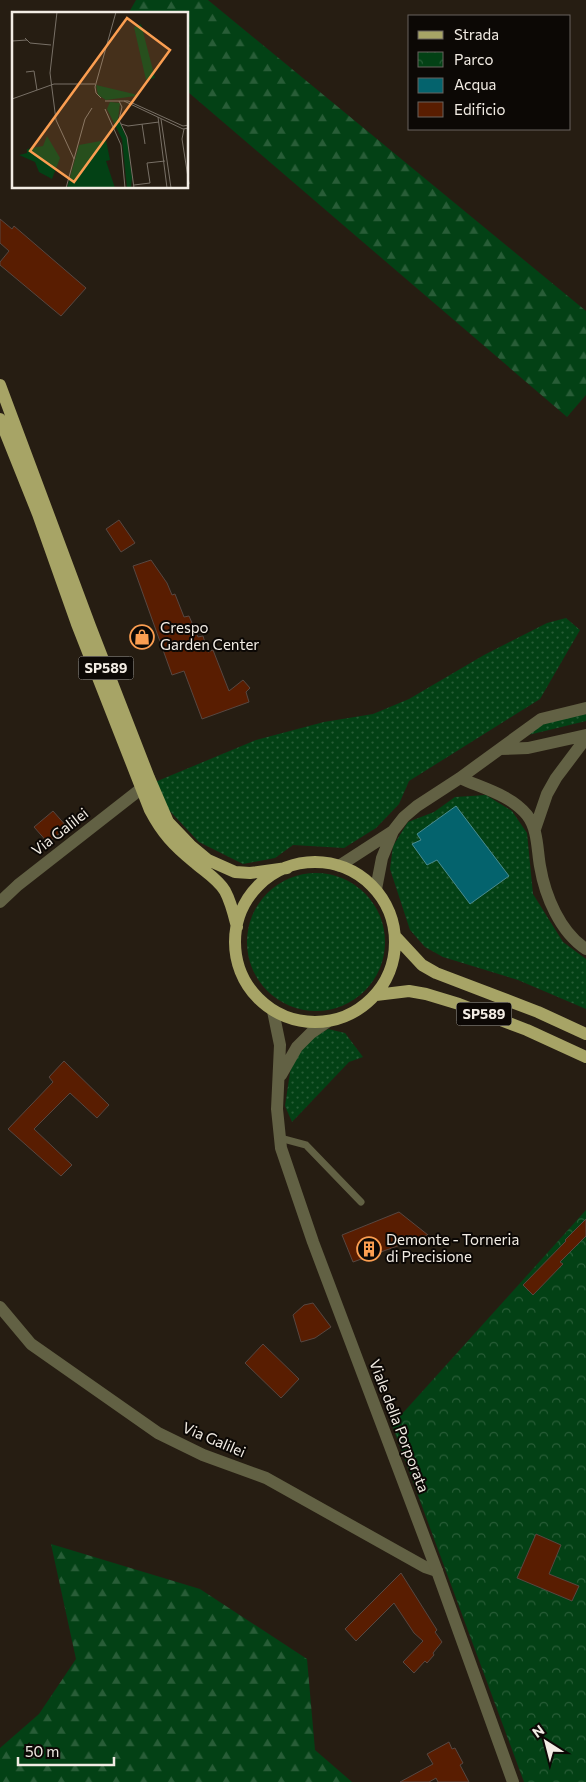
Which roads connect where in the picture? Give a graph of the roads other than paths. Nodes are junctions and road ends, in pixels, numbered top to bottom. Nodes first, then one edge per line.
1 (0, 385) edge
2 (0, 419) edge
3 (586, 708) edge
4 (586, 735) edge
5 (586, 738) edge
6 (500, 749) junction
7 (460, 778) junction
8 (142, 788) junction
9 (535, 830) junction
10 (392, 831) junction
11 (339, 866) junction
12 (287, 868) junction
13 (376, 889) junction
14 (0, 902) edge
15 (237, 927) junction
16 (396, 937) junction
17 (586, 948) edge
18 (376, 995) junction
19 (273, 1011) junction
20 (327, 1022) junction
21 (586, 1034) edge
22 (586, 1057) edge
23 (280, 1077) junction
24 (280, 1138) junction
25 (361, 1202) dead end
26 (0, 1307) edge
27 (437, 1571) junction
28 (514, 1782) edge

1 - 12 main road, SP589
2 - 8 main road, SP589
3 - 6 street
4 - 6 street
5 - 9 street
6 - 7 street
7 - 9 street
7 - 10 street
8 - 14 street, Via Galilei
8 - 15 main road, SP589
9 - 17 street
10 - 11 street
10 - 13 street
11 - 12 main road, SP589
11 - 13 main road, SP589
12 - 15 main road, SP589
13 - 16 main road, SP589
15 - 19 main road, SP589
16 - 18 main road, SP589
16 - 21 main road, SP589
18 - 20 main road, SP589
18 - 22 main road, SP589
19 - 20 main road, SP589
19 - 23 street, Viale della Porporata
20 - 23 street
23 - 24 street, Viale della Porporata
24 - 25 lane
24 - 27 street, Viale della Porporata
26 - 27 street, Via Galilei
27 - 28 street, Viale della Porporata

